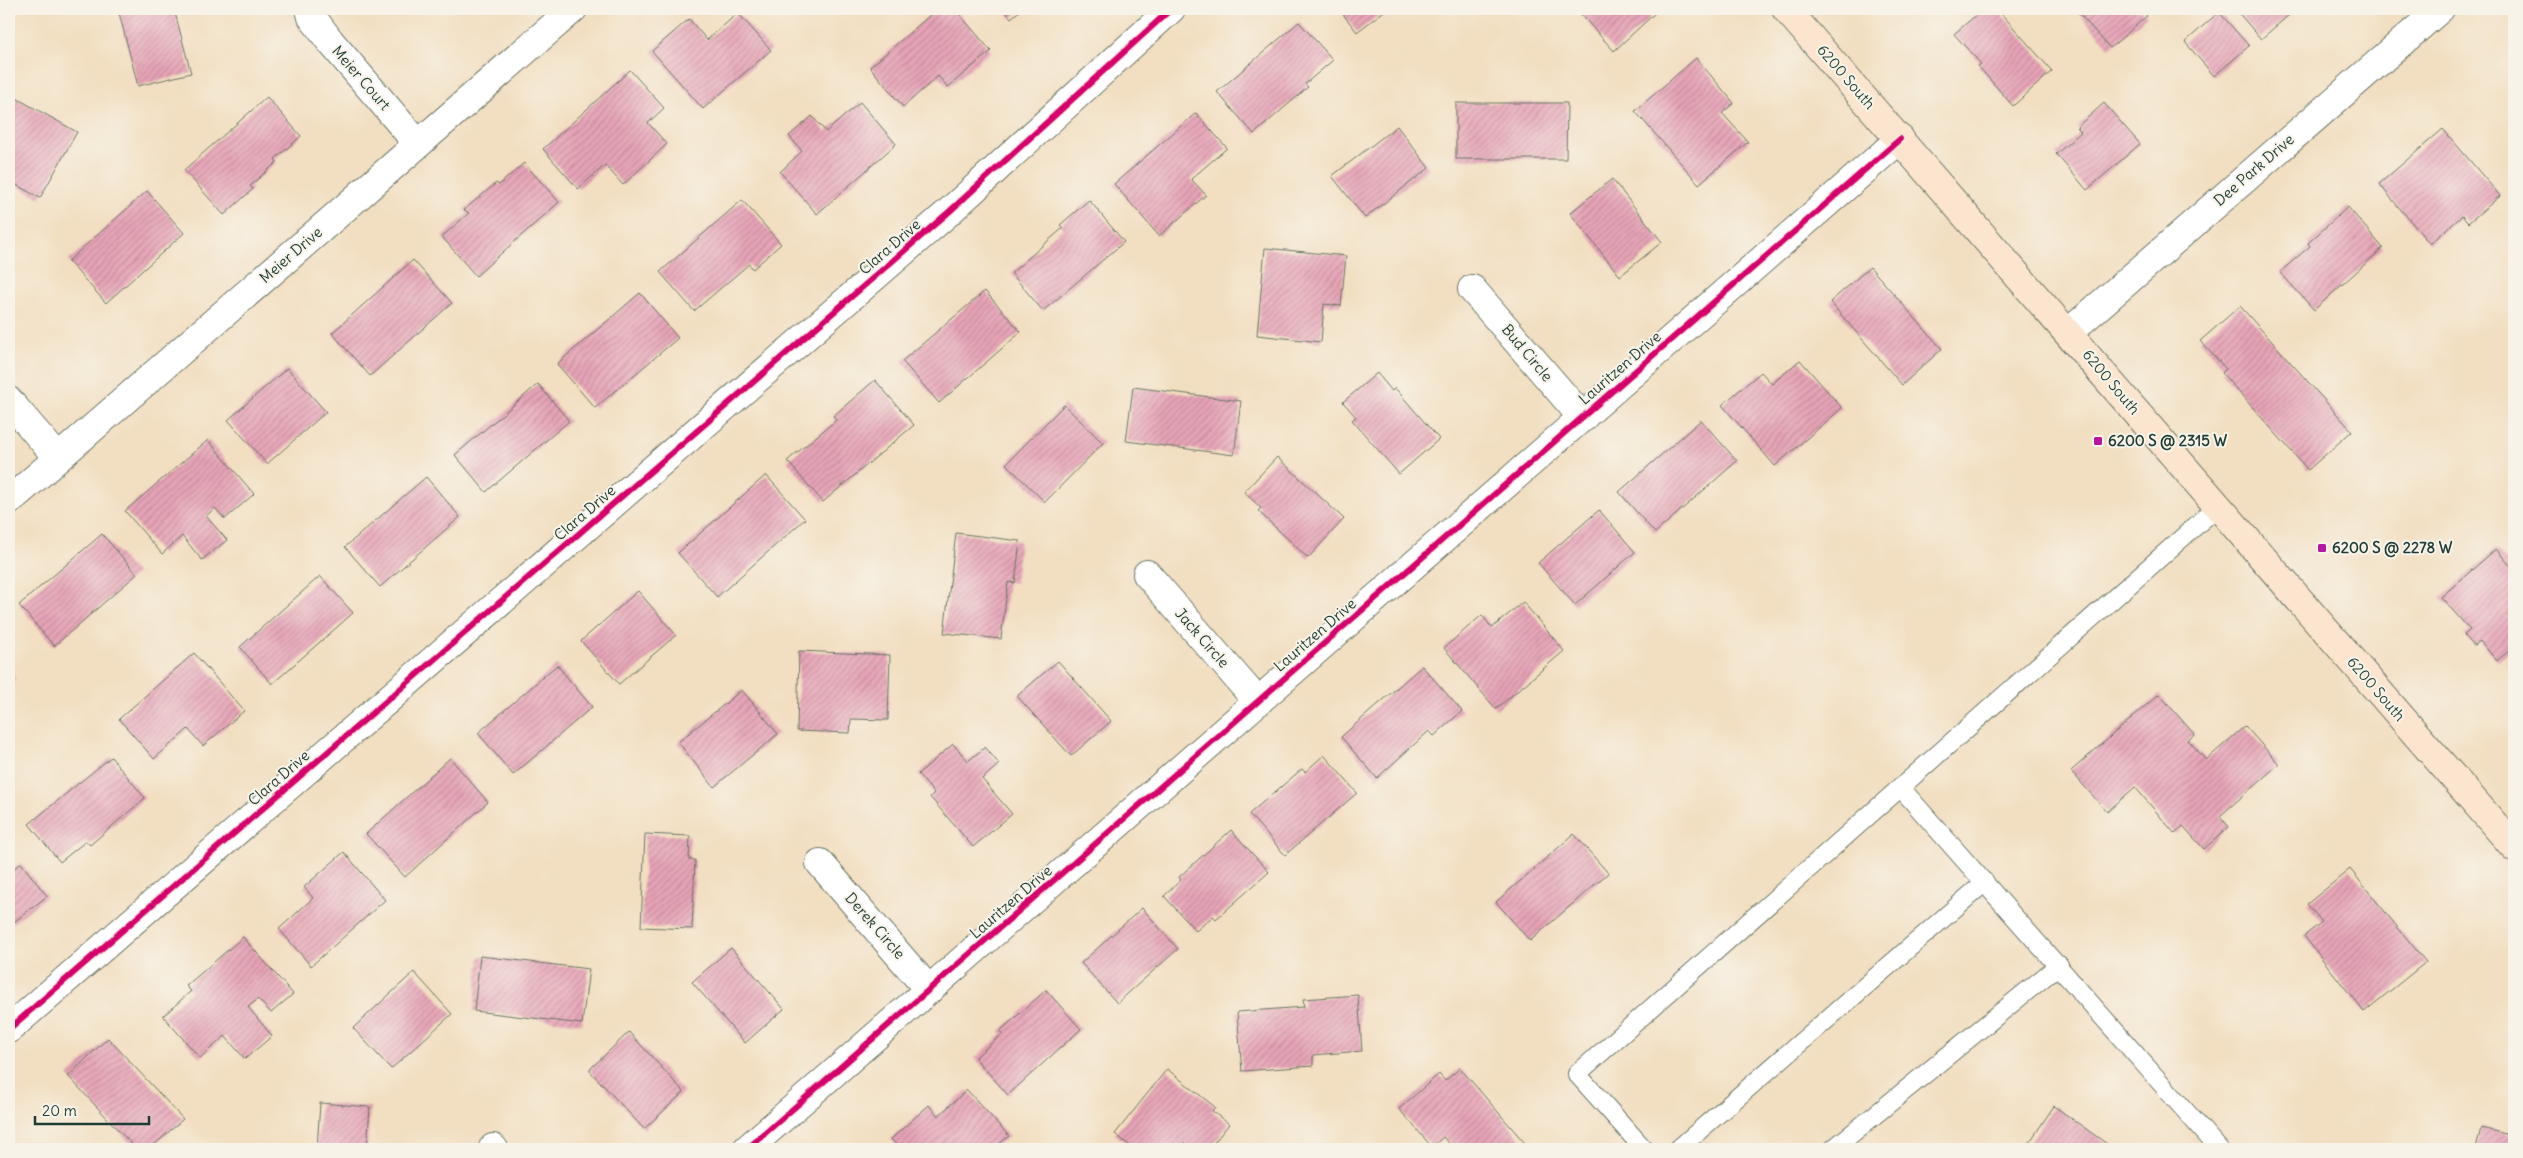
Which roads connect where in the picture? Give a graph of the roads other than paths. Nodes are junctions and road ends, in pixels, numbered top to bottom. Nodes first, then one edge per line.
1 (310, 9) edge
2 (573, 9) edge
3 (1171, 9) edge
4 (1786, 9) edge
5 (2440, 9) edge
6 (1900, 139) junction
7 (418, 144) junction
8 (1472, 289) dead end
9 (2069, 332) junction
10 (9, 401) edge
11 (1583, 418) junction
12 (58, 458) junction
13 (9, 501) edge
14 (2217, 506) junction
15 (1147, 574) dead end
16 (1258, 702) junction
17 (1900, 787) junction
18 (2514, 847) edge
19 (820, 863) dead end
20 (1985, 882) junction
21 (2058, 965) junction
22 (929, 990) junction
23 (9, 1029) edge
24 (747, 1149) edge
25 (1644, 1149) edge
26 (1678, 1149) edge
27 (1833, 1149) edge
28 (2219, 1149) edge

1 - 7 street, Meier Court
2 - 7 street, Meier Drive
3 - 23 street, Clara Drive
4 - 6 main road, 6200 South
5 - 9 street, Dee Park Drive
6 - 9 main road, 6200 South
6 - 11 street, Lauritzen Drive
7 - 12 street, Meier Drive
8 - 11 street, Bud Circle
9 - 14 main road, 6200 South
10 - 12 street
11 - 16 street, Lauritzen Drive
12 - 13 street, Meier Drive
14 - 17 lane
14 - 18 main road, 6200 South
15 - 16 street, Jack Circle
16 - 22 street, Lauritzen Drive
17 - 20 lane
17 - 25 lane
19 - 22 street, Derek Circle
20 - 21 lane
20 - 26 lane
21 - 27 lane
21 - 28 lane
22 - 24 street, Lauritzen Drive

